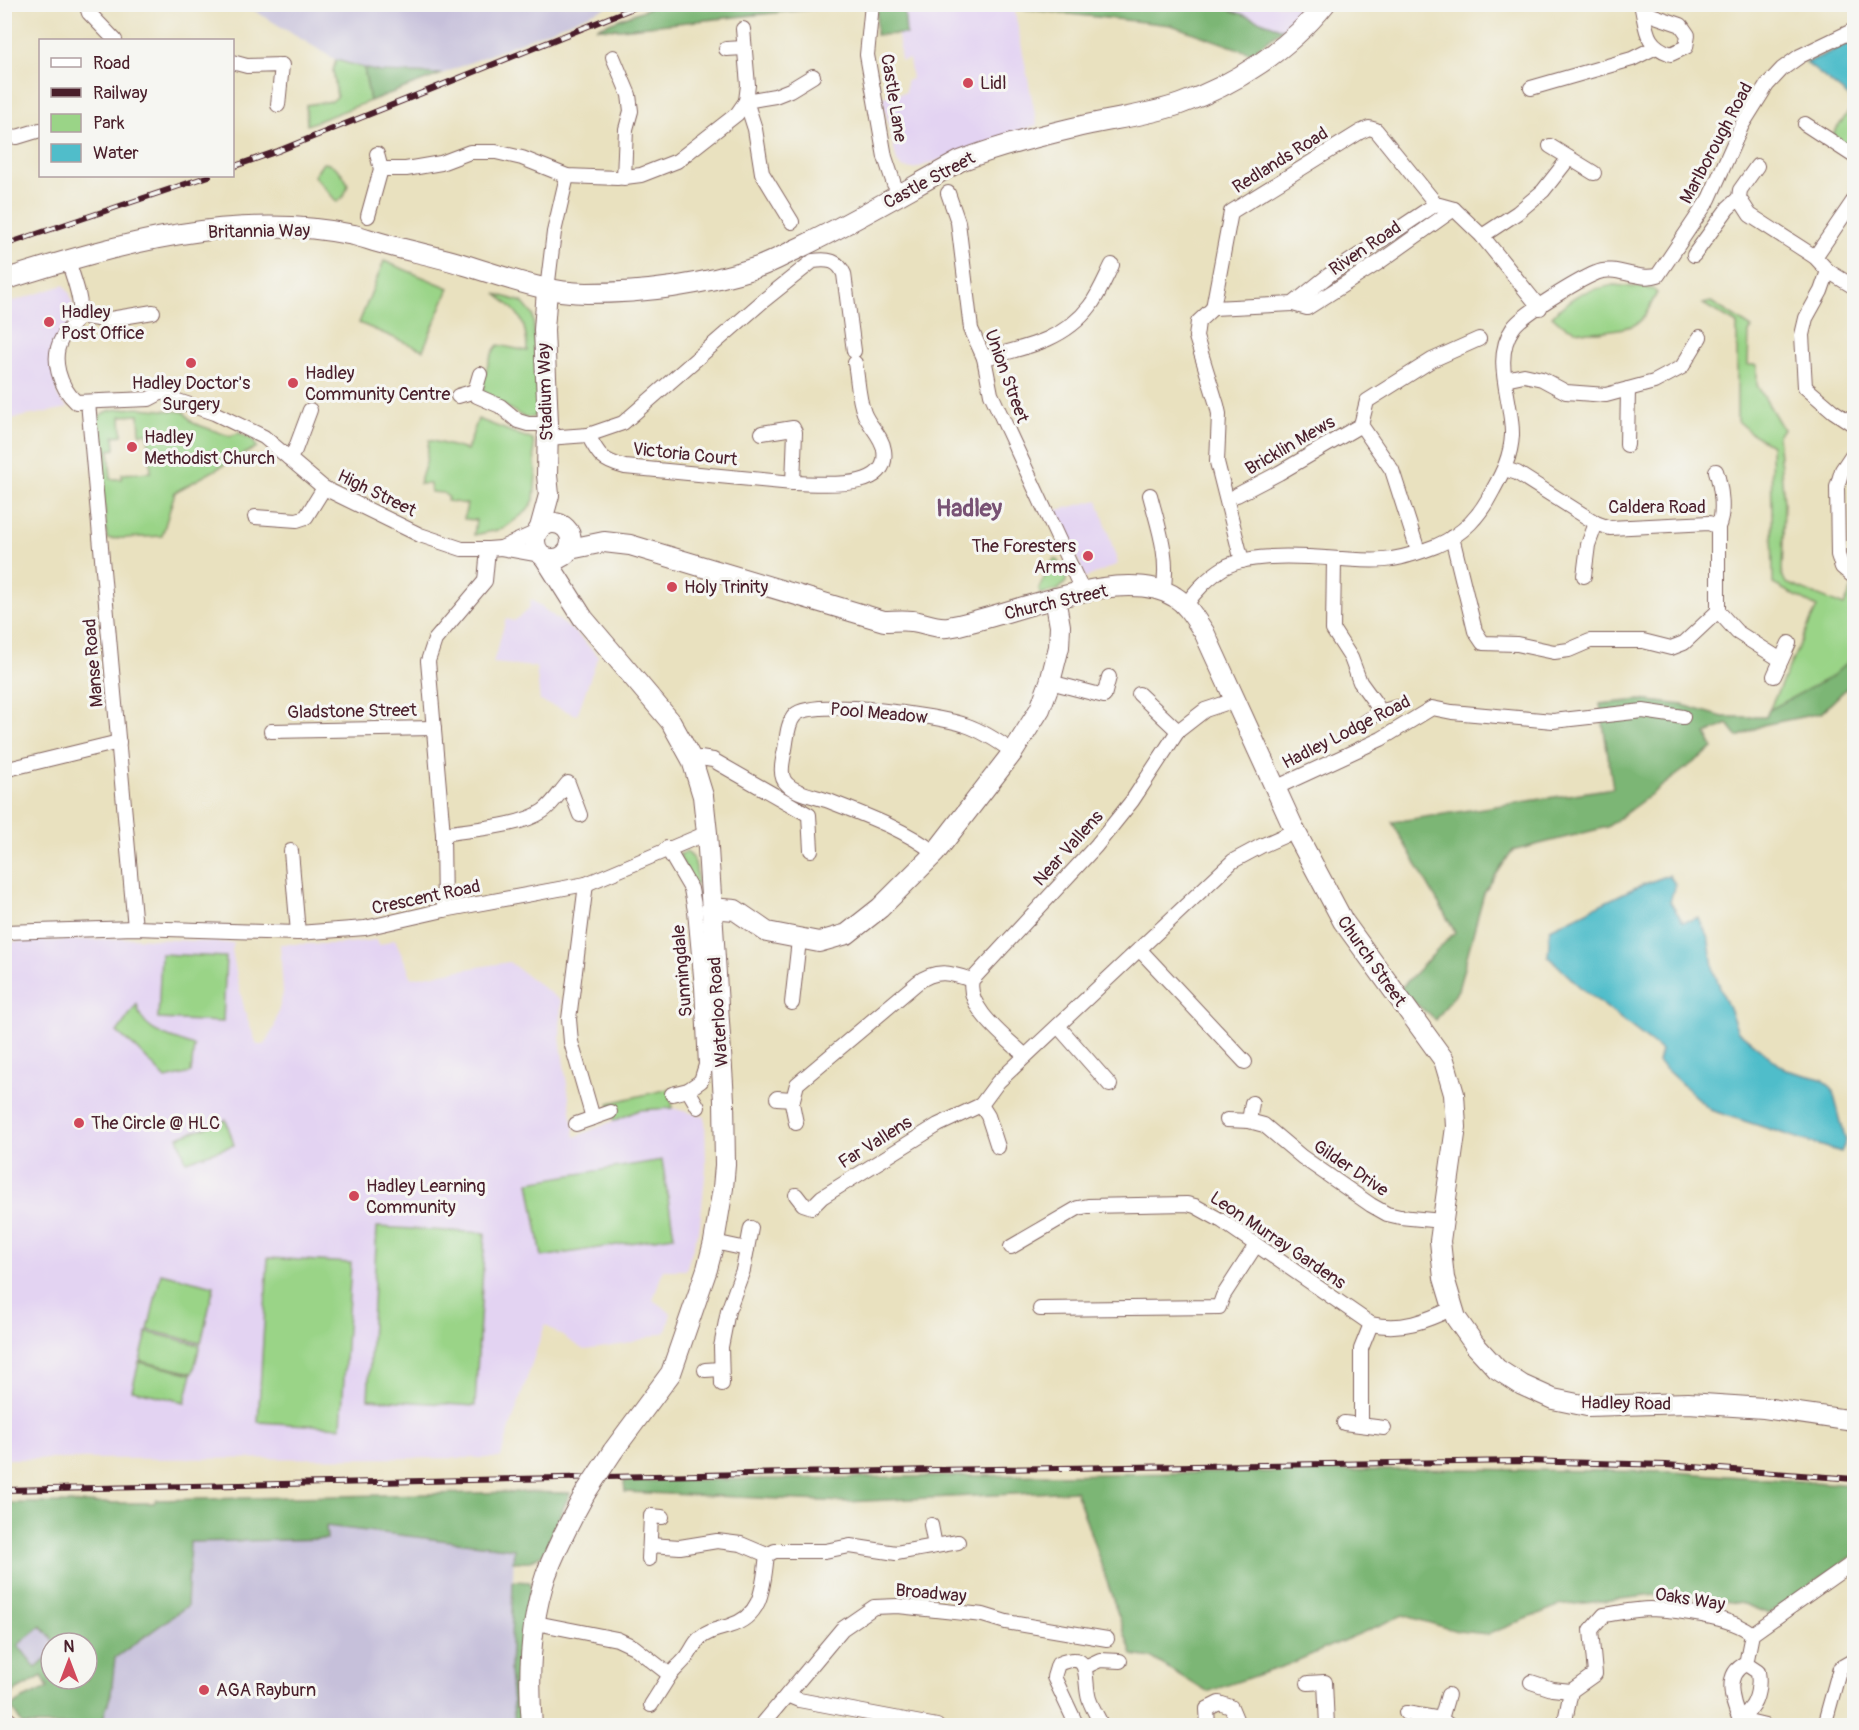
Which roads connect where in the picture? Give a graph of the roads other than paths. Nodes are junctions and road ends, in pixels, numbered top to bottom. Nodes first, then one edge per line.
1 (86, 4) edge
2 (872, 4) edge
3 (1325, 4) edge
4 (1642, 8) edge
5 (743, 29) dead end
6 (1854, 30) edge
7 (114, 39) edge
8 (1656, 46) junction
9 (744, 48) junction
10 (726, 49) dead end
11 (614, 57) dead end
12 (234, 63) edge
13 (813, 76) dead end
14 (1531, 88) dead end
15 (746, 101) junction
16 (278, 105) dead end
17 (1805, 124) dead end
18 (39, 130) edge
19 (4, 135) edge
20 (1550, 146) dead end
21 (377, 154) dead end
22 (1854, 156) edge
23 (1569, 158) junction
24 (1756, 166) dead end
25 (381, 169) junction
26 (1594, 173) dead end
27 (567, 176) junction
28 (624, 178) junction
29 (948, 193) dead end
30 (900, 194) junction
31 (1739, 198) junction
32 (1854, 200) edge
33 (1436, 204) junction
34 (1454, 209) junction
35 (368, 216) dead end
36 (792, 222) dead end
37 (1482, 236) junction
38 (1694, 255) dead end
39 (1815, 257) junction
40 (68, 260) junction
41 (1112, 265) dead end
42 (1828, 271) junction
43 (4, 280) edge
44 (1854, 287) edge
45 (547, 290) junction
46 (1293, 304) junction
47 (1213, 308) junction
48 (1540, 308) junction
49 (153, 312) dead end
50 (79, 316) junction
51 (1700, 337) dead end
52 (1479, 339) dead end
53 (984, 358) junction
54 (480, 374) dead end
55 (1505, 379) junction
56 (1628, 389) junction
57 (475, 391) junction
58 (458, 396) dead end
59 (88, 402) junction
60 (310, 410) dead end
61 (1854, 425) edge
62 (1365, 429) junction
63 (547, 431) junction
64 (762, 433) dead end
65 (588, 435) junction
66 (1628, 445) dead end
67 (1854, 452) edge
68 (289, 458) junction
69 (1504, 469) junction
70 (1716, 471) dead end
71 (793, 483) junction
72 (324, 489) junction
73 (549, 495) junction
74 (1150, 495) dead end
75 (1238, 495) dead end
76 (255, 517) dead end
77 (1596, 523) junction
78 (561, 524) junction
79 (1718, 527) junction
80 (538, 530) junction
81 (1452, 537) junction
82 (494, 549) junction
83 (569, 551) junction
84 (1418, 551) junction
85 (543, 556) junction
86 (1334, 559) junction
87 (1242, 561) junction
88 (1584, 576) dead end
89 (1854, 577) edge
90 (566, 590) junction
91 (1163, 591) junction
92 (1083, 592) junction
93 (1055, 598) junction
94 (1186, 605) junction
95 (1718, 611) junction
96 (1789, 643) dead end
97 (1782, 660) junction
98 (1774, 676) dead end
99 (1110, 677) dead end
100 (1050, 682) junction
101 (1139, 694) dead end
102 (1235, 700) junction
103 (1397, 707) dead end
104 (1380, 712) junction
105 (1683, 717) dead end
106 (1364, 722) dead end
107 (434, 728) junction
108 (271, 731) dead end
109 (1178, 731) junction
110 (119, 742) junction
111 (1012, 752) junction
112 (692, 760) junction
113 (4, 770) edge
114 (1275, 788) junction
115 (580, 815) dead end
116 (1295, 831) junction
117 (706, 833) junction
118 (443, 834) junction
119 (667, 848) junction
120 (811, 850) dead end
121 (291, 851) dead end
122 (935, 853) junction
123 (586, 885) junction
124 (711, 908) junction
125 (444, 910) junction
126 (137, 925) junction
127 (4, 932) edge
128 (298, 933) junction
129 (799, 940) junction
130 (1140, 950) junction
131 (972, 980) junction
132 (792, 1003) dead end
133 (1413, 1018) joint
134 (1058, 1026) junction
135 (1025, 1056) junction
136 (1245, 1062) dead end
137 (1110, 1085) dead end
138 (688, 1090) junction
139 (672, 1094) dead end
140 (777, 1098) dead end
141 (794, 1099) junction
142 (1252, 1103) dead end
143 (981, 1105) junction
144 (698, 1107) dead end
145 (610, 1112) dead end
146 (593, 1118) junction
147 (1227, 1120) dead end
148 (1250, 1121) junction
149 (796, 1123) dead end
150 (576, 1124) dead end
151 (998, 1148) dead end
152 (796, 1195) dead end
153 (1442, 1221) junction
154 (751, 1228) dead end
155 (714, 1242) junction
156 (1256, 1245) junction
157 (1011, 1247) dead end
158 (747, 1249) junction
159 (1453, 1308) junction
160 (1040, 1309) dead end
161 (1371, 1324) junction
162 (722, 1369) junction
163 (705, 1370) dead end
164 (722, 1384) dead end
165 (1854, 1421) edge
166 (1344, 1423) dead end
167 (1361, 1424) junction
168 (1384, 1428) dead end
169 (662, 1517) dead end
170 (931, 1525) dead end
171 (958, 1542) dead end
172 (935, 1546) junction
173 (768, 1555) junction
174 (1854, 1562) edge
175 (536, 1623) junction
176 (1752, 1634) junction
177 (1107, 1639) dead end
178 (1854, 1660) edge
179 (1120, 1661) dead end
180 (1746, 1664) junction
181 (1085, 1667) junction
182 (670, 1675) junction
183 (1531, 1682) dead end
184 (1308, 1683) dead end
185 (1571, 1691) junction
186 (787, 1695) junction
187 (1448, 1695) dead end
188 (651, 1706) dead end
189 (1406, 1713) dead end
190 (4, 1716) edge
191 (1445, 1722) edge
192 (1740, 1723) edge
193 (16, 1725) edge
194 (532, 1725) edge
195 (761, 1725) edge
196 (937, 1725) edge
197 (1077, 1725) edge
198 (1102, 1725) edge
199 (1208, 1725) edge
200 (1236, 1725) edge
201 (1327, 1725) edge
202 (1563, 1725) edge
203 (1765, 1725) edge
204 (1824, 1725) edge

1 - 7 street
2 - 30 street, Castle Lane
3 - 30 street, Castle Street
4 - 8 street
4 - 8 street
5 - 9 street
6 - 48 street, Marlborough Road
8 - 14 street
9 - 10 street
9 - 15 street
11 - 28 street
12 - 16 street
13 - 15 street
15 - 28 street
15 - 36 street
17 - 22 street
18 - 19 street
20 - 23 street
21 - 25 street
23 - 26 street
23 - 37 street
24 - 31 street
25 - 27 street
25 - 35 street
27 - 28 street
27 - 45 street
29 - 53 street, Union Street
30 - 45 street, Castle Street
31 - 38 street
31 - 39 street
32 - 39 street
33 - 34 street
33 - 46 street, Riven Road
33 - 47 street, Redlands Road
34 - 37 street
34 - 46 street, Riven Road
37 - 48 street
39 - 42 street
40 - 43 street, Britannia Way
40 - 45 street, Britannia Way
40 - 50 street
41 - 53 street
42 - 44 street
42 - 61 street
45 - 63 street, Stadium Way
46 - 47 street, Riven Road
47 - 87 street, Redlands Road
48 - 55 street, Marlborough Road
49 - 50 street
50 - 59 street
51 - 56 street
52 - 62 street, Bricklin Mews
53 - 92 street, Union Street
54 - 57 street
55 - 56 street
55 - 69 street, Marlborough Road
56 - 66 street
57 - 58 street
57 - 63 street
59 - 68 street, High Street
59 - 110 street, Manse Road
60 - 68 street
62 - 75 street, Bricklin Mews
62 - 84 street
63 - 65 street
63 - 73 street, Stadium Way
64 - 71 street
65 - 71 street, Victoria Court
65 - 71 street, Victoria Court
67 - 89 street
68 - 72 street, High Street
69 - 77 street, Caldera Road
69 - 81 street, Marlborough Road
70 - 79 street, Caldera Road
72 - 76 street
72 - 82 street, High Street
73 - 78 street, Stadium Way
73 - 80 street, Stadium Way
74 - 91 street
77 - 79 street, Caldera Road
77 - 88 street, Caldera Road
78 - 80 street
78 - 83 street
79 - 95 street, Caldera Road
80 - 82 street, High Street
80 - 85 street
81 - 84 street, Marlborough Road
81 - 95 street
82 - 85 street, High Street
82 - 107 street, Gladstone Street
83 - 85 street
83 - 90 street
83 - 93 street, Church Street
84 - 86 street, Marlborough Road
85 - 90 street, Waterloo Road
86 - 87 street, Marlborough Road
86 - 104 street
87 - 94 street, Marlborough Road
90 - 112 street, Waterloo Road
91 - 92 street, Church Street
91 - 94 street, Church Street
92 - 93 street, Church Street
93 - 100 street
94 - 102 street, Church Street
95 - 97 street
96 - 97 street
97 - 98 street
99 - 100 street
100 - 111 street
101 - 109 street
102 - 109 street, Near Vallens
102 - 114 street, Church Street
103 - 104 street
104 - 106 street
105 - 114 street, Hadley Lodge Road
107 - 108 street, Gladstone Street
107 - 118 street, Gladstone Street
109 - 131 street, Near Vallens
110 - 113 street
110 - 126 street, Manse Road
111 - 122 street
111 - 122 street, Pool Meadow
112 - 117 street, Waterloo Road
112 - 120 street
114 - 116 street, Church Street
115 - 118 street
116 - 130 street, Far Vallens
116 - 133 street, Church Street
117 - 119 street, Crescent Road
117 - 124 street, Waterloo Road
118 - 125 street, Gladstone Street
119 - 123 street, Crescent Road
119 - 138 street, Sunningdale
121 - 128 street
122 - 129 street
123 - 125 street, Crescent Road
123 - 146 street
124 - 129 street
124 - 155 street, Waterloo Road
125 - 128 street, Crescent Road
126 - 127 street, Crescent Road
126 - 128 street, Crescent Road
129 - 132 street
130 - 134 street, Far Vallens
130 - 136 street
131 - 135 street
131 - 141 street
133 - 153 street, Hadley Road
134 - 135 street, Far Vallens
134 - 137 street
135 - 143 street, Far Vallens
138 - 139 street
138 - 144 street
140 - 141 street
141 - 149 street
142 - 148 street
143 - 151 street
143 - 152 street, Far Vallens
145 - 146 street
146 - 150 street
147 - 148 street, Gilder Drive
148 - 153 street, Gilder Drive
153 - 159 street, Hadley Road
154 - 158 street
155 - 158 street
155 - 175 street, Waterloo Road, bridge
156 - 157 street, Leon Murray Gardens
156 - 160 street
156 - 161 street, Leon Murray Gardens
158 - 162 street
159 - 161 street, Leon Murray Gardens
159 - 165 street, Hadley Road
161 - 167 street
162 - 163 street
162 - 164 street
166 - 167 street
167 - 168 street
169 - 173 street
170 - 172 street
171 - 172 street
172 - 173 street
173 - 182 street
174 - 176 street
175 - 182 street
175 - 194 street
176 - 180 street
176 - 185 street, Oaks Way
177 - 186 street, Broadway
178 - 204 street
179 - 181 street
180 - 192 street
180 - 192 street
181 - 197 street
181 - 198 street
182 - 188 street
183 - 185 street
184 - 201 street
185 - 202 street
186 - 195 street, Broadway
186 - 196 street
187 - 191 street
189 - 191 street
190 - 193 street
192 - 203 street
199 - 200 street

